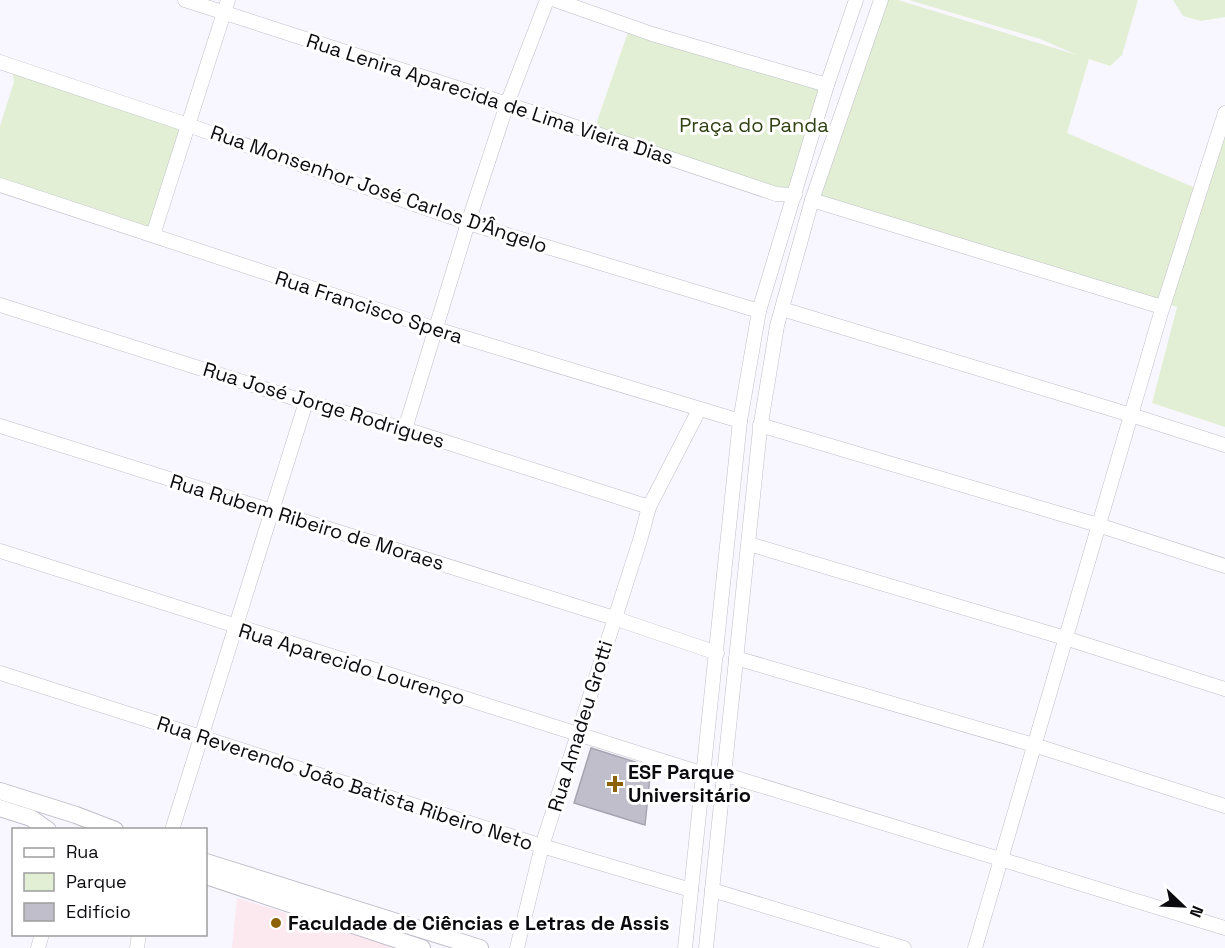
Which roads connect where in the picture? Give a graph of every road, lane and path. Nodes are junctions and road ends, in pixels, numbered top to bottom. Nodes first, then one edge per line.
1 (185, 0) edge
2 (547, 0) edge
3 (555, 0) edge
4 (856, 0) edge
5 (881, 0) edge
6 (226, 6) edge
7 (0, 62) edge
8 (827, 86) junction
9 (507, 104) junction
10 (1225, 113) edge
11 (188, 125) junction
12 (0, 185) edge
13 (795, 195) junction
14 (812, 200) junction
15 (468, 223) junction
16 (153, 235) junction
17 (0, 305) edge
18 (1162, 307) junction
19 (782, 309) junction
20 (759, 311) junction
21 (436, 329) junction
22 (306, 402) junction
23 (699, 410) junction
24 (1131, 415) junction
25 (740, 421) junction
26 (760, 425) junction
27 (0, 426) edge
28 (405, 429) junction
29 (1225, 445) edge
30 (649, 507) junction
31 (272, 511) junction
32 (1098, 525) junction
33 (749, 544) junction
34 (0, 551) edge
35 (1225, 566) edge
36 (614, 618) junction
37 (235, 627) junction
38 (1065, 638) junction
39 (717, 653) junction
40 (736, 658) junction
41 (0, 673) edge
42 (1225, 688) edge
43 (577, 735) junction
44 (202, 738) junction
45 (1034, 745) junction
46 (704, 774) junction
47 (723, 774) junction
48 (0, 791) edge
49 (1225, 806) edge
50 (0, 807) edge
51 (66, 812) junction
52 (94, 825) edge
53 (47, 828) edge
54 (52, 828) edge
55 (173, 828) edge
56 (542, 846) junction
57 (1001, 858) junction
58 (207, 862) edge
59 (207, 876) edge
60 (691, 890) junction
61 (712, 890) junction
62 (1225, 928) edge
63 (422, 948) edge
64 (480, 948) edge
65 (517, 948) edge
66 (685, 948) edge
67 (706, 948) edge
68 (904, 948) edge
69 (975, 948) edge

1 - 6 street, Rua Lenira Aparecida de Lima Vieira Dias
2 - 9 street
3 - 8 street
4 - 8 street
5 - 14 street
6 - 9 street, Rua Lenira Aparecida de Lima Vieira Dias
6 - 11 street
7 - 11 street, Rua Monsenhor José Carlos D'Ângelo
8 - 13 street
9 - 13 street, Rua Lenira Aparecida de Lima Vieira Dias
9 - 15 street
10 - 18 street
11 - 15 street, Rua Monsenhor José Carlos D'Ângelo
11 - 16 street
12 - 16 street, Rua Francisco Spera
13 - 14 street, Rua Lenira Aparecida de Lima Vieira Dias
13 - 20 street
14 - 18 street
14 - 19 street
15 - 20 street, Rua Monsenhor José Carlos D'Ângelo
15 - 21 street
16 - 21 street, Rua Francisco Spera
17 - 22 street, Rua José Jorge Rodrigues
18 - 24 street
19 - 24 street
19 - 26 street
20 - 25 street
21 - 23 street, Rua Francisco Spera
21 - 28 street
22 - 28 street, Rua José Jorge Rodrigues
22 - 31 street
23 - 25 street, Rua Francisco Spera
23 - 30 street, Rua Amadeu Grotti
24 - 29 street
24 - 32 street
25 - 26 street, Rua Francisco Spera
25 - 39 street
26 - 32 street
26 - 33 street
27 - 31 street, Rua Rubem Ribeiro de Moraes
28 - 30 street, Rua José Jorge Rodrigues
30 - 36 street, Rua Amadeu Grotti
31 - 36 street, Rua Rubem Ribeiro de Moraes
31 - 37 street
32 - 35 street
32 - 38 street
33 - 38 street
33 - 40 street
34 - 37 street, Rua Aparecido Lourenço
36 - 39 street, Rua Rubem Ribeiro de Moraes
36 - 43 street, Rua Amadeu Grotti
37 - 43 street, Rua Aparecido Lourenço
37 - 44 street
38 - 42 street
38 - 45 street
39 - 40 street, Rua Rubem Ribeiro de Moraes
39 - 46 street
40 - 45 street
40 - 47 street
41 - 44 street, Rua Reverendo João Batista Ribeiro Neto
43 - 46 street, Rua Aparecido Lourenço
43 - 56 street, Rua Amadeu Grotti
44 - 55 street
44 - 56 street, Rua Reverendo João Batista Ribeiro Neto
45 - 49 street
45 - 57 street
46 - 60 street
47 - 57 street
47 - 61 street
48 - 51 main road
50 - 53 main road
51 - 52 main road
51 - 54 main road
56 - 60 street, Rua Reverendo João Batista Ribeiro Neto
56 - 65 street, Rua Amadeu Grotti
57 - 62 street
57 - 69 street
58 - 64 main road
59 - 63 main road
60 - 66 street
61 - 67 street
61 - 68 street

